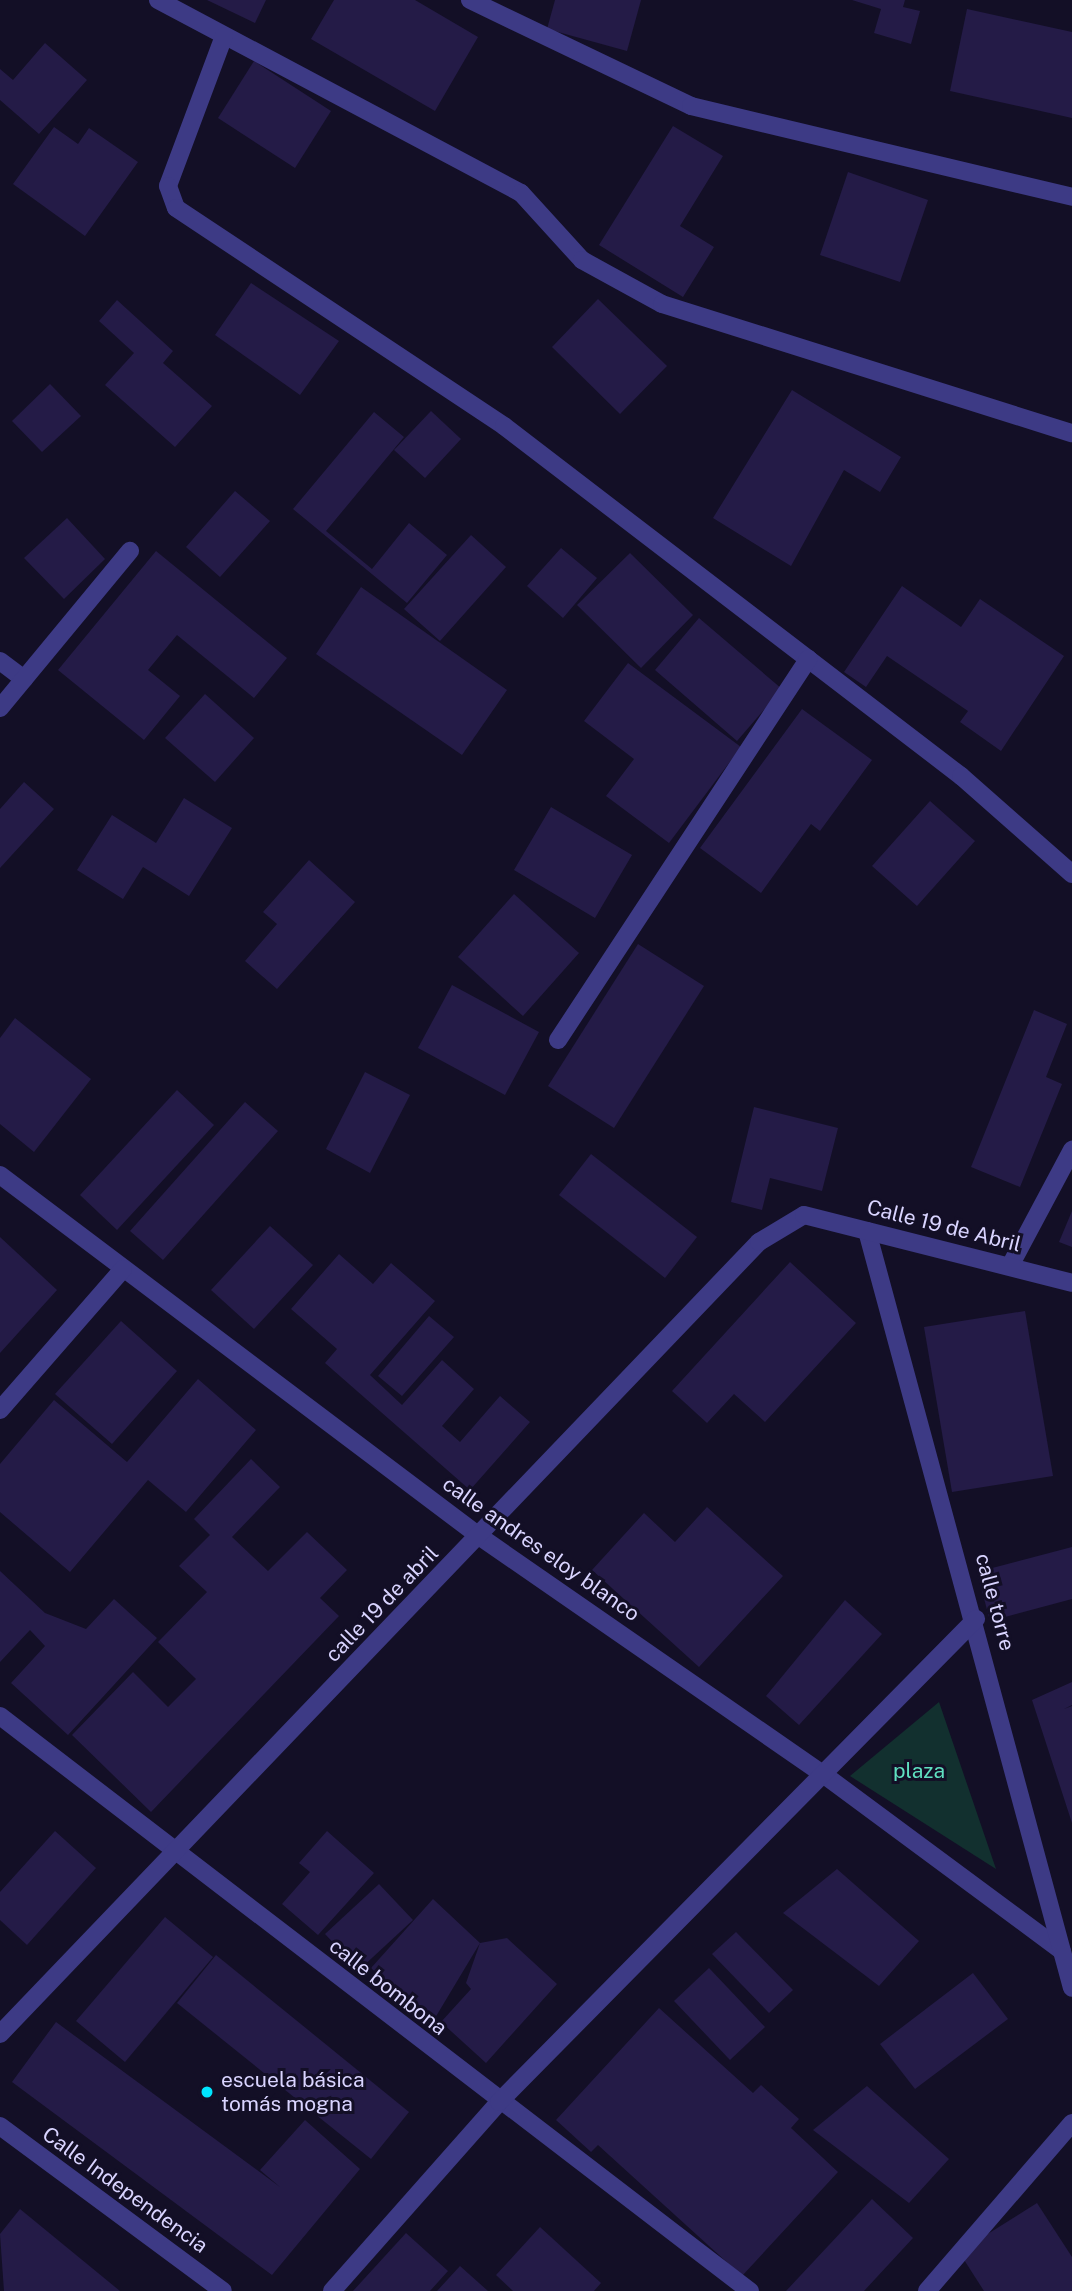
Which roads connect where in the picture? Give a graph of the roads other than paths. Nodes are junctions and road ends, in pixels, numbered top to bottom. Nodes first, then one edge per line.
1 (158, 0) edge
2 (470, 0) edge
3 (224, 36) junction
4 (1072, 197) edge
5 (1072, 433) edge
6 (130, 551) dead end
7 (808, 659) junction
8 (0, 661) edge
9 (24, 679) junction
10 (0, 708) edge
11 (1072, 874) edge
12 (558, 1040) dead end
13 (1072, 1150) edge
14 (0, 1175) edge
15 (804, 1215) joint
16 (867, 1231) junction
17 (1010, 1266) junction
18 (123, 1269) junction
19 (1072, 1283) edge
20 (0, 1410) edge
21 (479, 1536) junction
22 (976, 1619) junction
23 (0, 1716) edge
24 (827, 1777) junction
25 (179, 1849) junction
26 (1062, 1951) junction
27 (1072, 1988) edge
28 (0, 2034) edge
29 (499, 2102) junction
30 (1072, 2123) edge
31 (0, 2126) edge
32 (223, 2291) edge
33 (331, 2291) edge
34 (750, 2291) edge
35 (927, 2291) edge

1 - 3 street
2 - 4 street
3 - 5 street
3 - 7 street
6 - 9 street
7 - 11 street
7 - 12 street
8 - 9 street
9 - 10 street
13 - 17 street
14 - 18 street, calle andres eloy blanco
15 - 16 street, Calle 19 de Abril
15 - 21 street, calle 19 de abril
16 - 17 street, Calle 19 de Abril
16 - 22 street, calle torre
17 - 19 street, Calle 19 de Abril
18 - 20 street
18 - 21 street, calle andres eloy blanco
21 - 24 street, calle andres eloy blanco
21 - 25 street, calle 19 de abril
22 - 24 street
22 - 26 street, calle torre
23 - 25 street, calle bombona
24 - 26 street, calle andres eloy blanco
24 - 29 street
25 - 28 street, calle 19 de abril
25 - 29 street, calle bombona
26 - 27 street, calle torre
29 - 33 street
29 - 34 street, calle bombona
30 - 35 street
31 - 32 street, Calle Independencia

